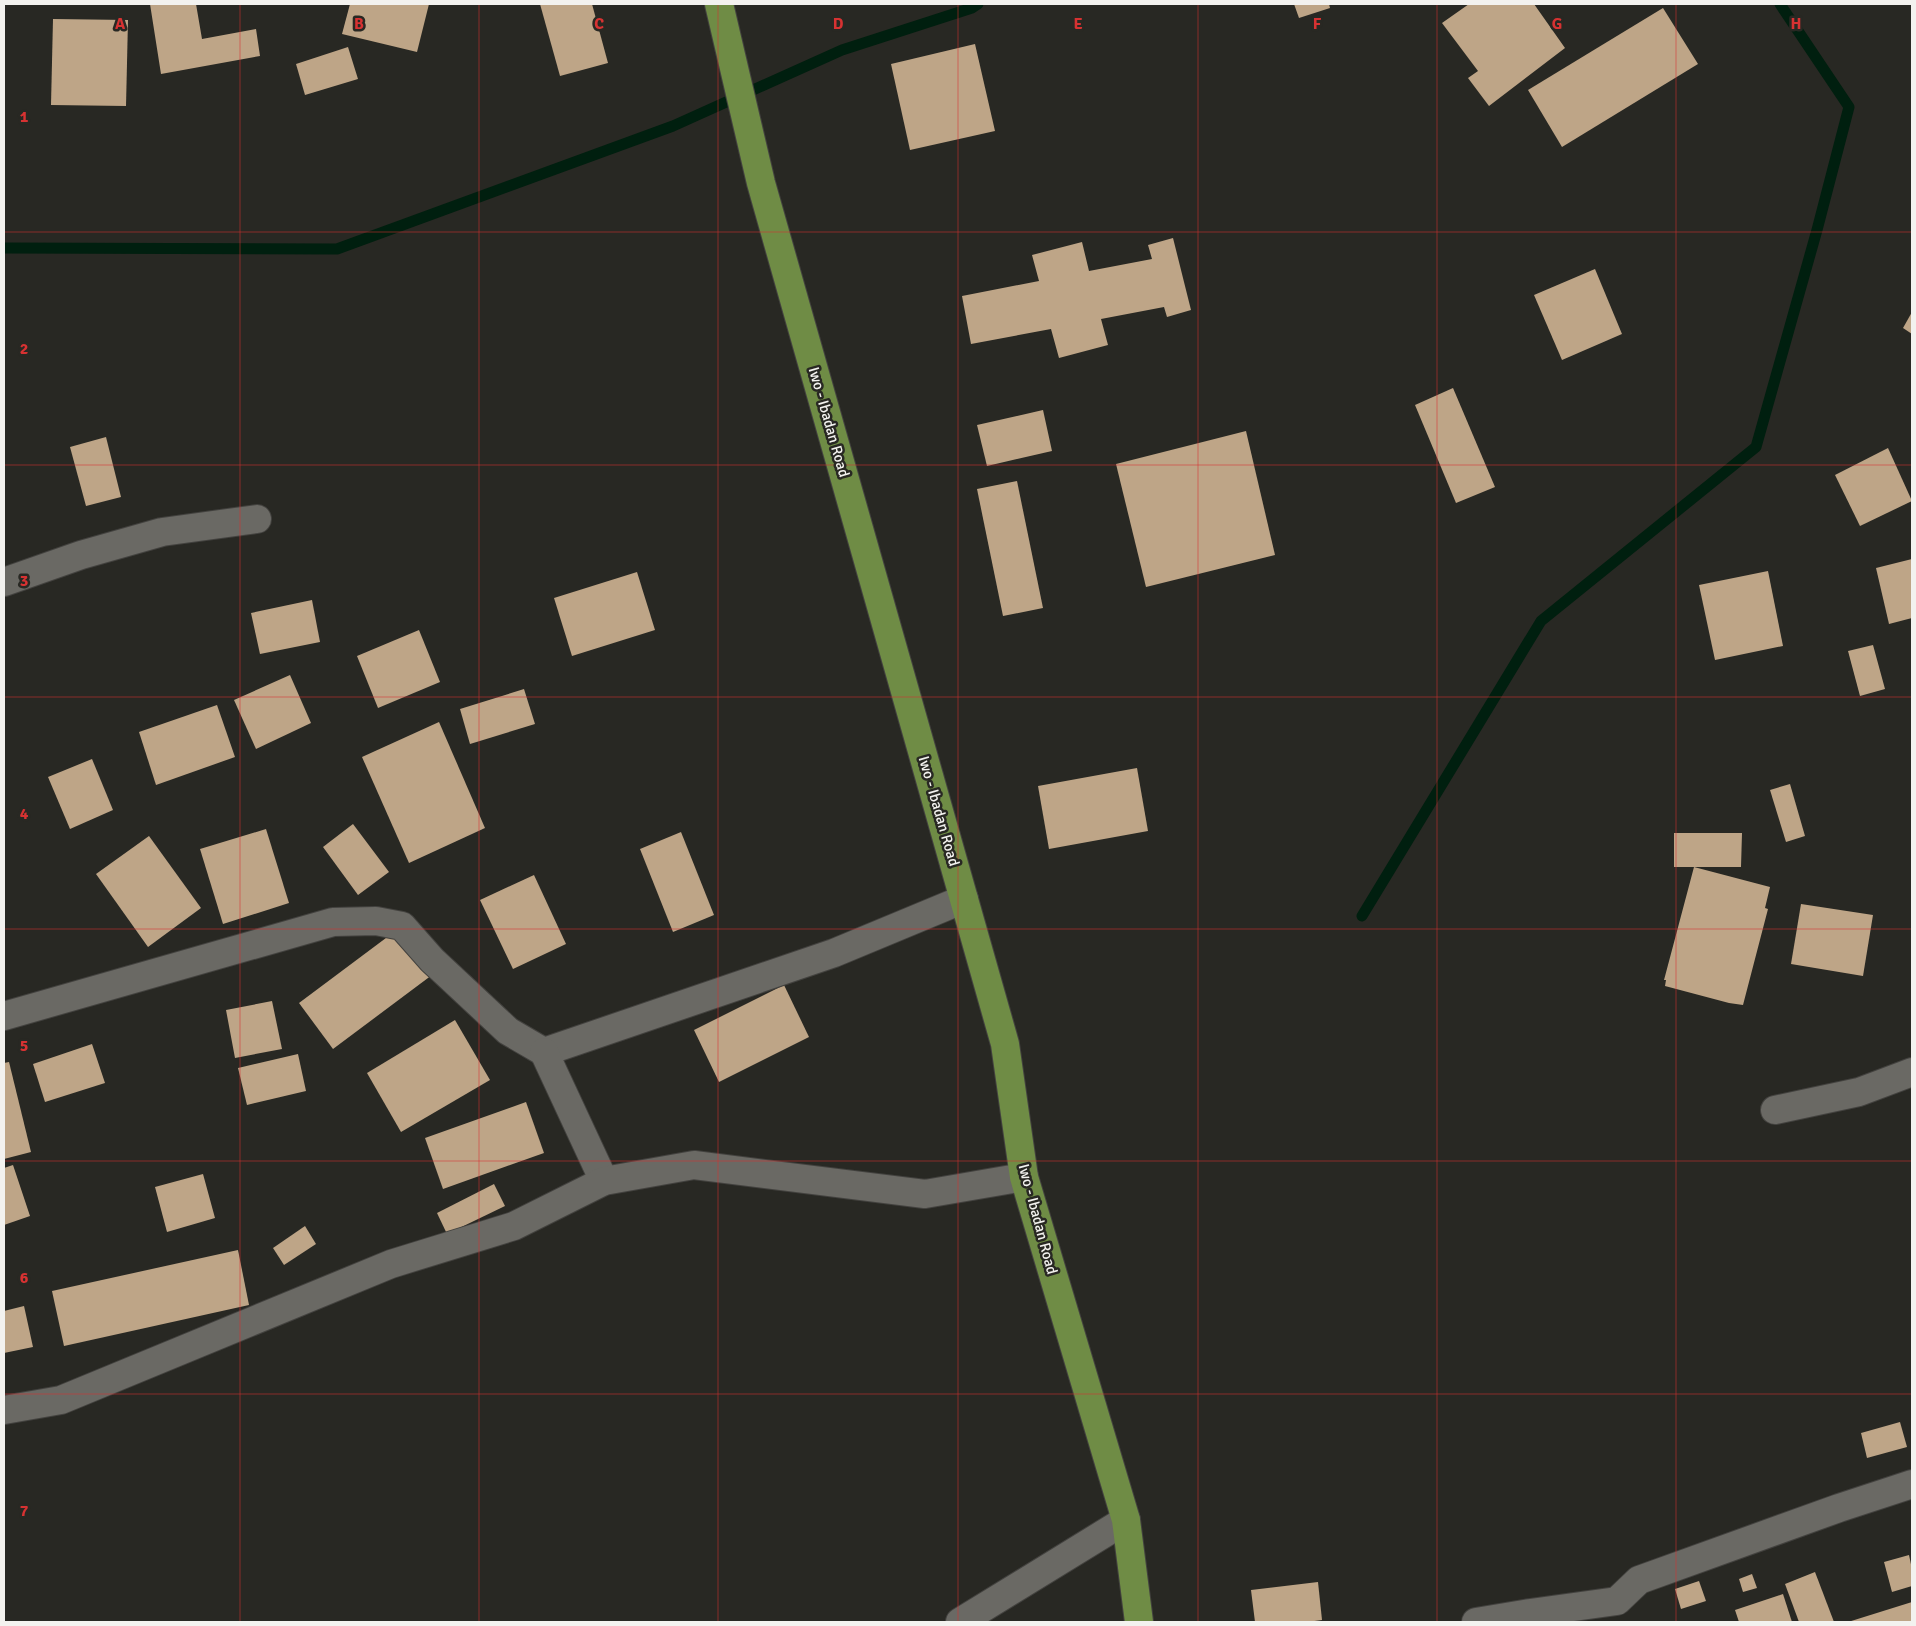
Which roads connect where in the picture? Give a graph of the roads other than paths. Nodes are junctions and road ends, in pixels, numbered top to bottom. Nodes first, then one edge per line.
1 (720, 9) edge
2 (257, 519) dead end
3 (4, 582) edge
4 (964, 899) junction
5 (4, 1016) edge
6 (544, 1052) junction
7 (1912, 1072) edge
8 (1775, 1110) dead end
9 (1024, 1177) junction
10 (604, 1181) junction
11 (4, 1410) edge
12 (1912, 1484) edge
13 (1126, 1520) junction
14 (1619, 1612) edge
15 (960, 1622) edge
16 (1139, 1622) edge
17 (1476, 1622) edge

1 - 4 main road, Iwo - Ibadan Road
2 - 3 street
4 - 6 street
4 - 9 main road, Iwo - Ibadan Road
5 - 6 street
6 - 10 street
7 - 8 street
9 - 10 street
9 - 13 main road, Iwo - Ibadan Road
10 - 11 street
12 - 14 street
13 - 15 street
13 - 16 main road, Iwo - Ibadan Road
14 - 17 street

